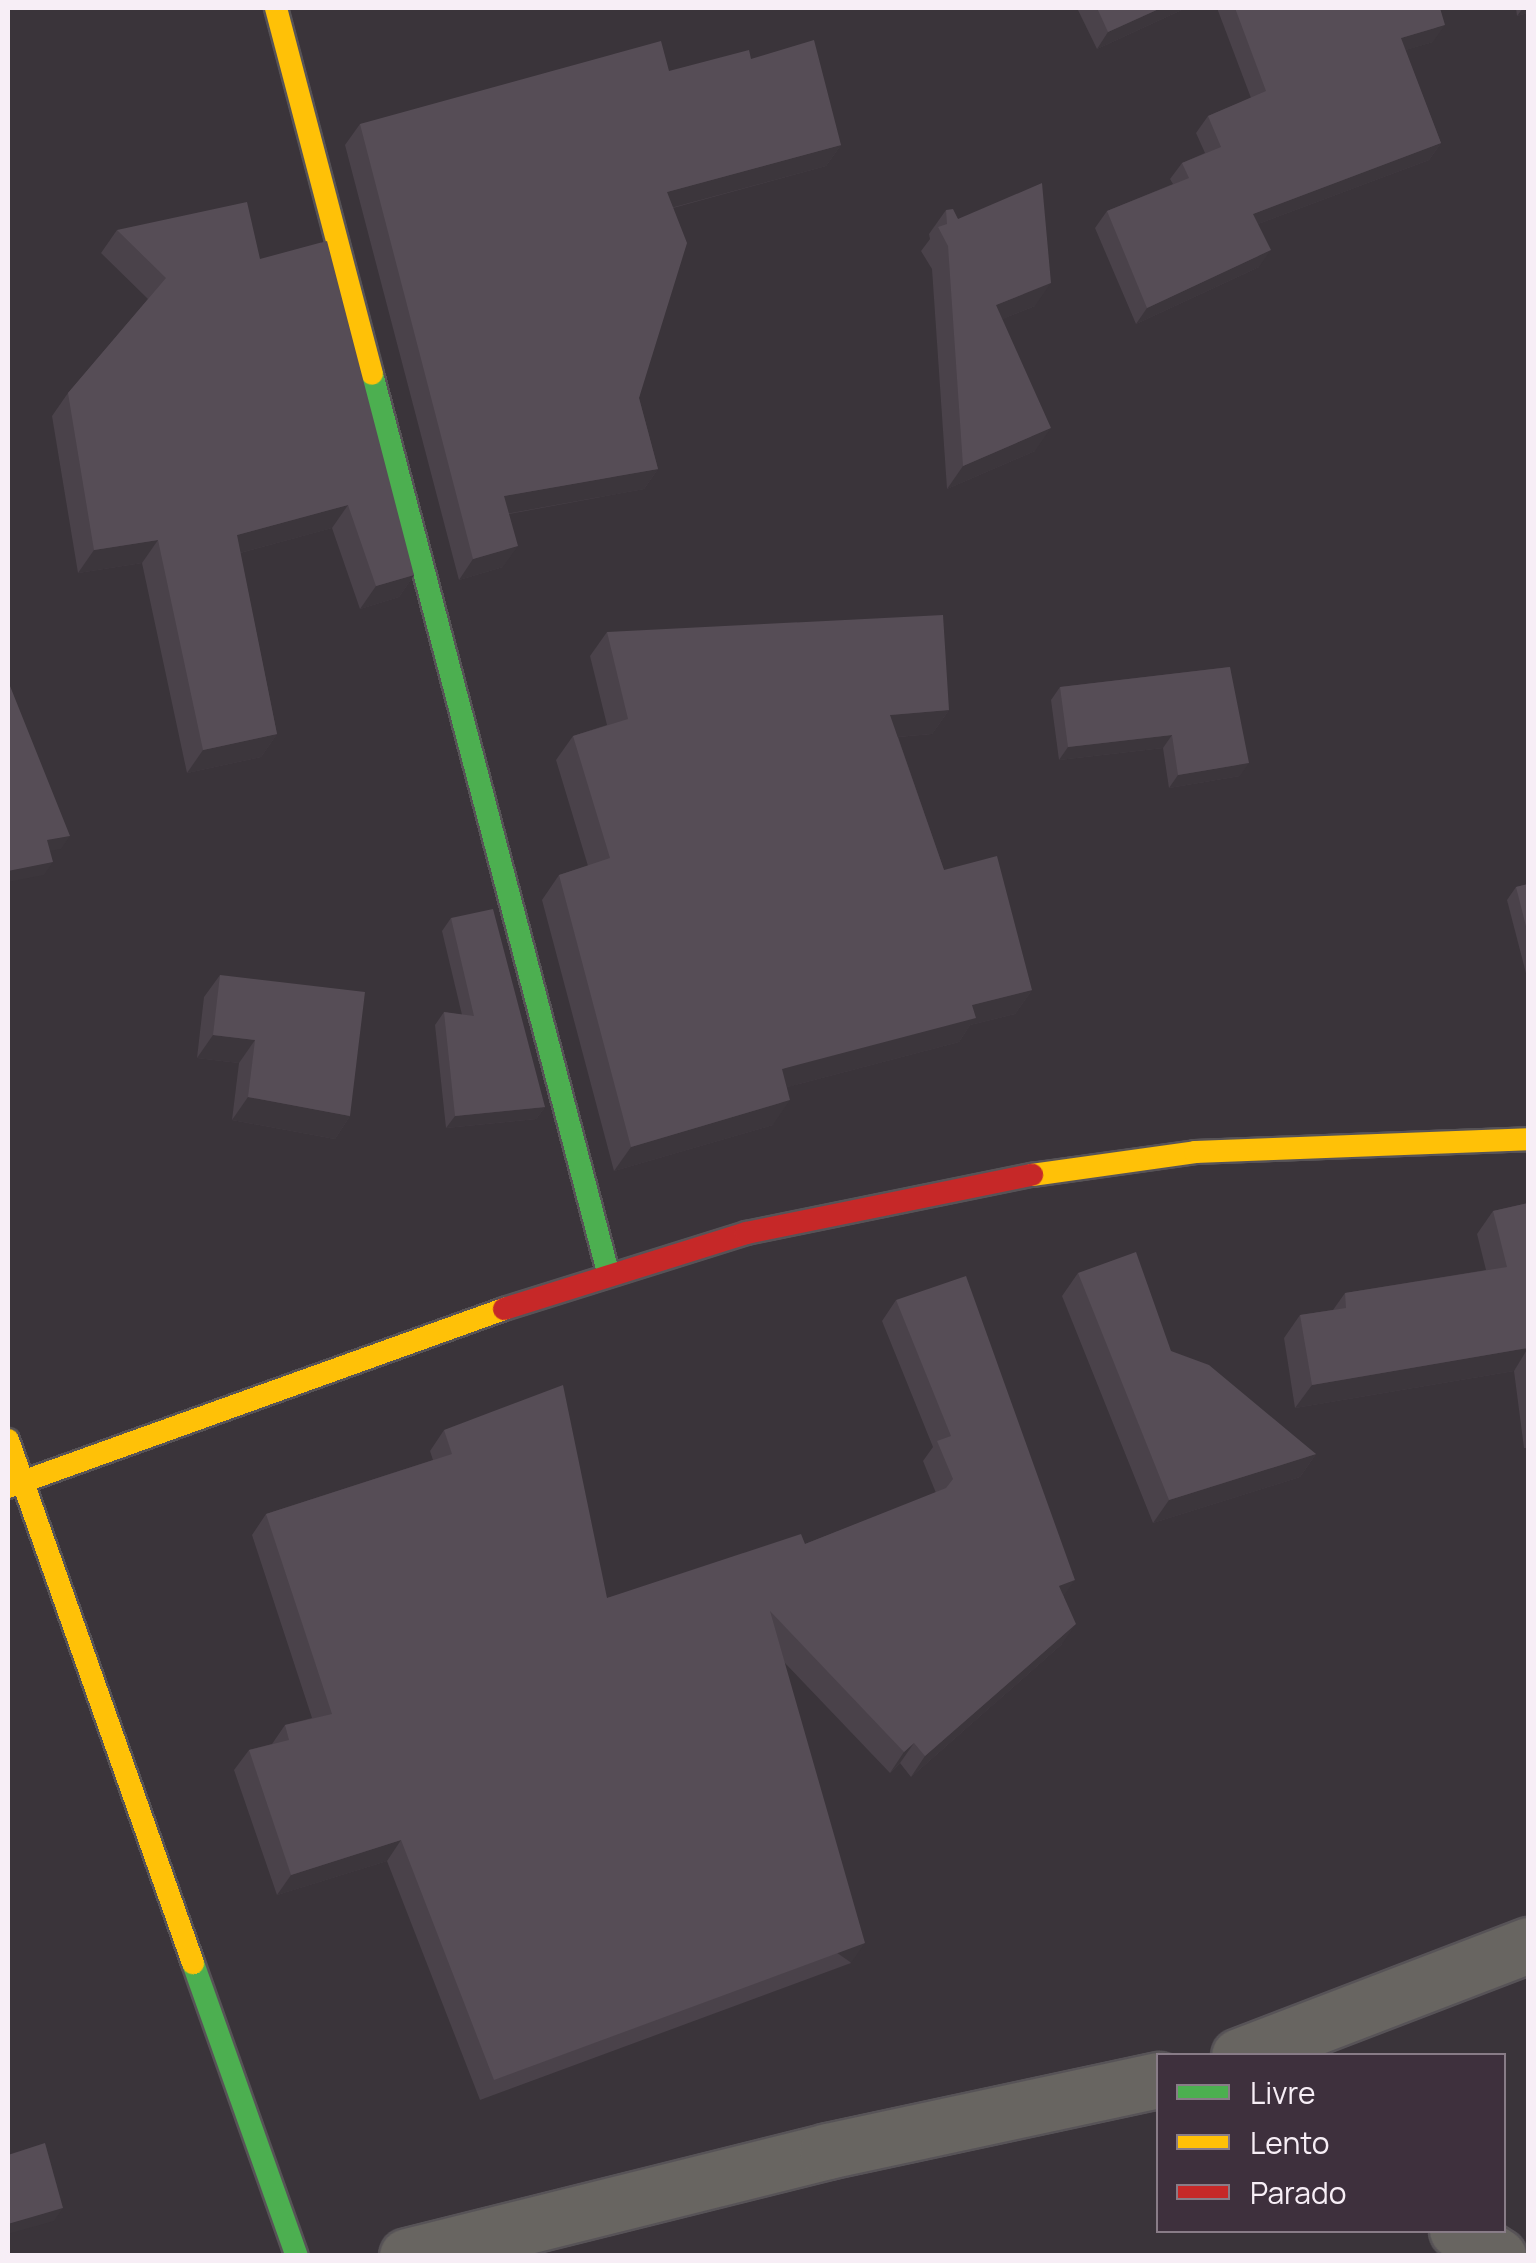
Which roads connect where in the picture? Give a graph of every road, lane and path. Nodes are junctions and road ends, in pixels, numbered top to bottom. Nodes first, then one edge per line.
1 (276, 8) edge
2 (1528, 1139) edge
3 (608, 1272) junction
4 (8, 1440) edge
5 (15, 1484) edge
6 (1528, 1946) edge
7 (1246, 2053) edge
8 (1156, 2080) edge
9 (1462, 2233) edge
10 (297, 2256) edge
11 (407, 2256) edge
12 (1498, 2256) edge

1 - 3 street
2 - 3 street
3 - 5 street
4 - 5 street
5 - 10 street
6 - 7 street
8 - 11 street
9 - 12 street

